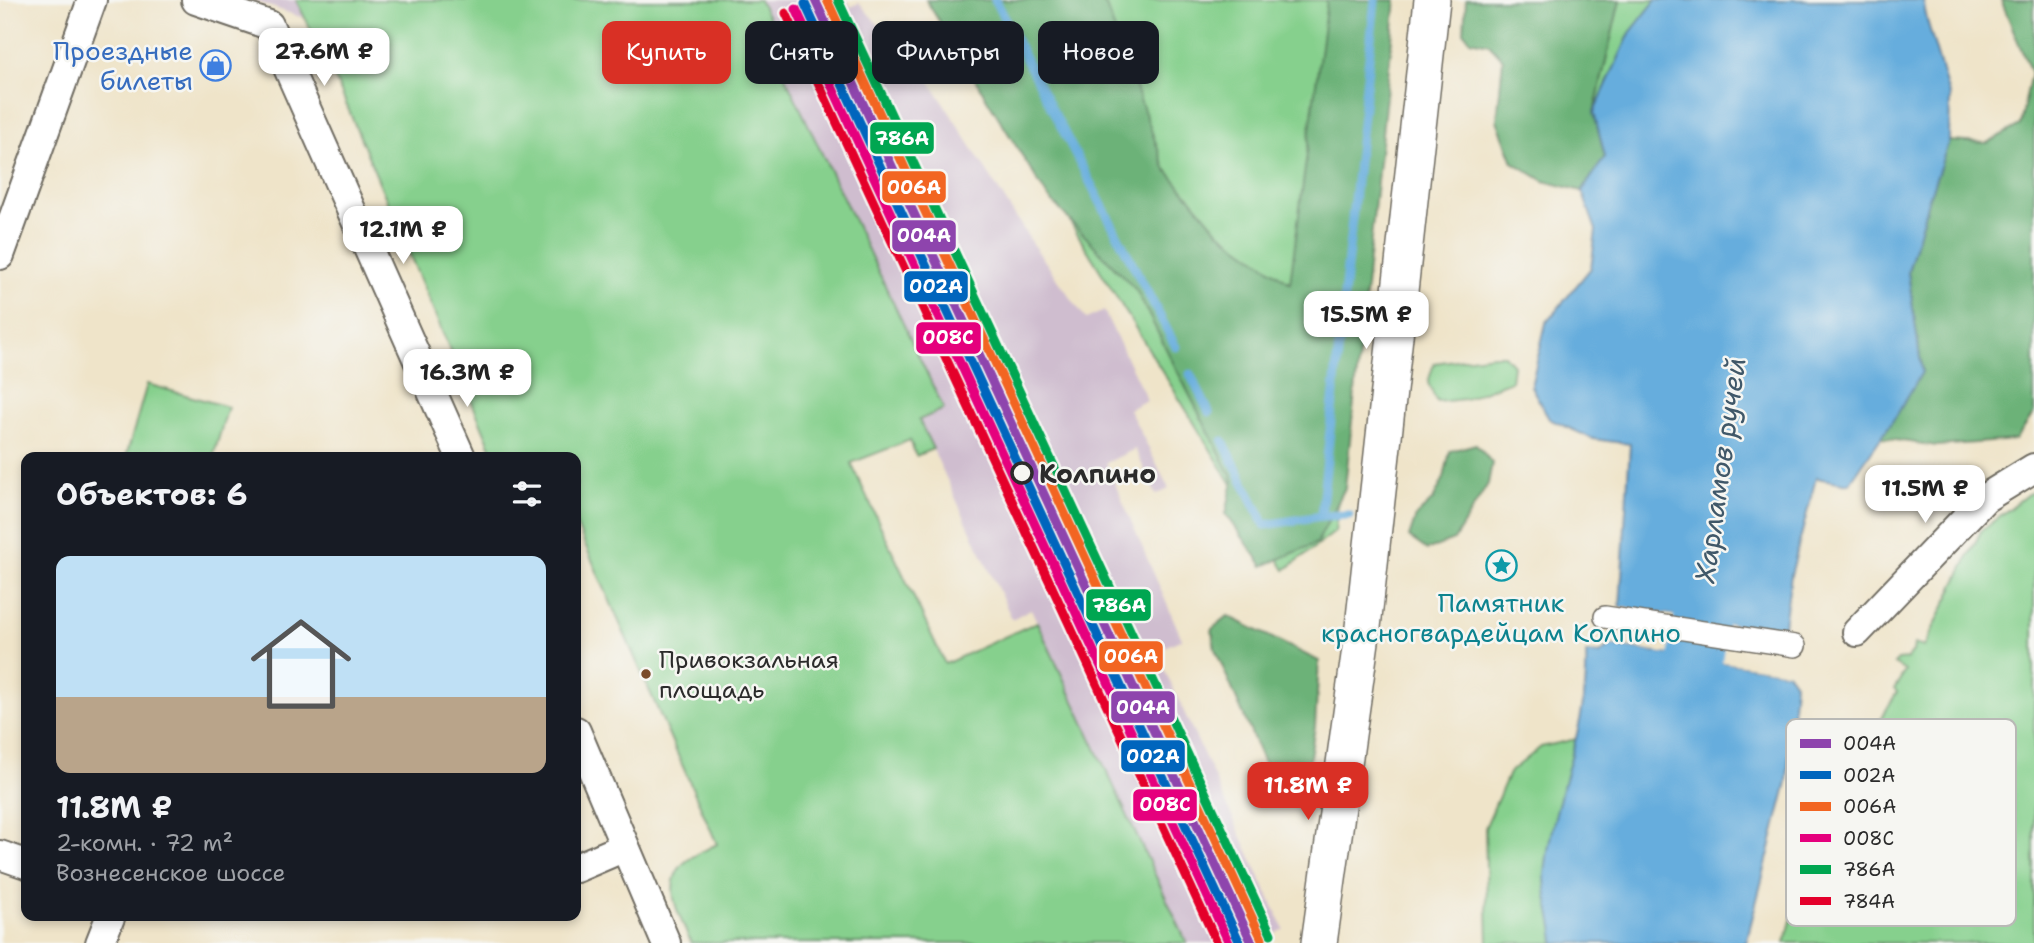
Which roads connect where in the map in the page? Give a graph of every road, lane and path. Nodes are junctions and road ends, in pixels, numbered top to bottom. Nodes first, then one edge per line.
1 (92, 0) edge
2 (196, 0) edge
3 (1432, 0) edge
4 (0, 255) edge
5 (459, 452) edge
6 (2034, 468) edge
7 (1605, 617) dead end
8 (1857, 632) dead end
9 (1795, 646) dead end
10 (581, 743) edge
11 (625, 847) junction
12 (0, 855) edge
13 (21, 862) edge
14 (581, 866) edge
15 (109, 921) edge
16 (100, 943) edge
17 (666, 943) edge
18 (1319, 943) edge

1 - 4 street
2 - 5 street
3 - 18 street
6 - 8 street
7 - 9 street
10 - 11 street
11 - 14 street
11 - 17 street
12 - 13 street
15 - 16 street

